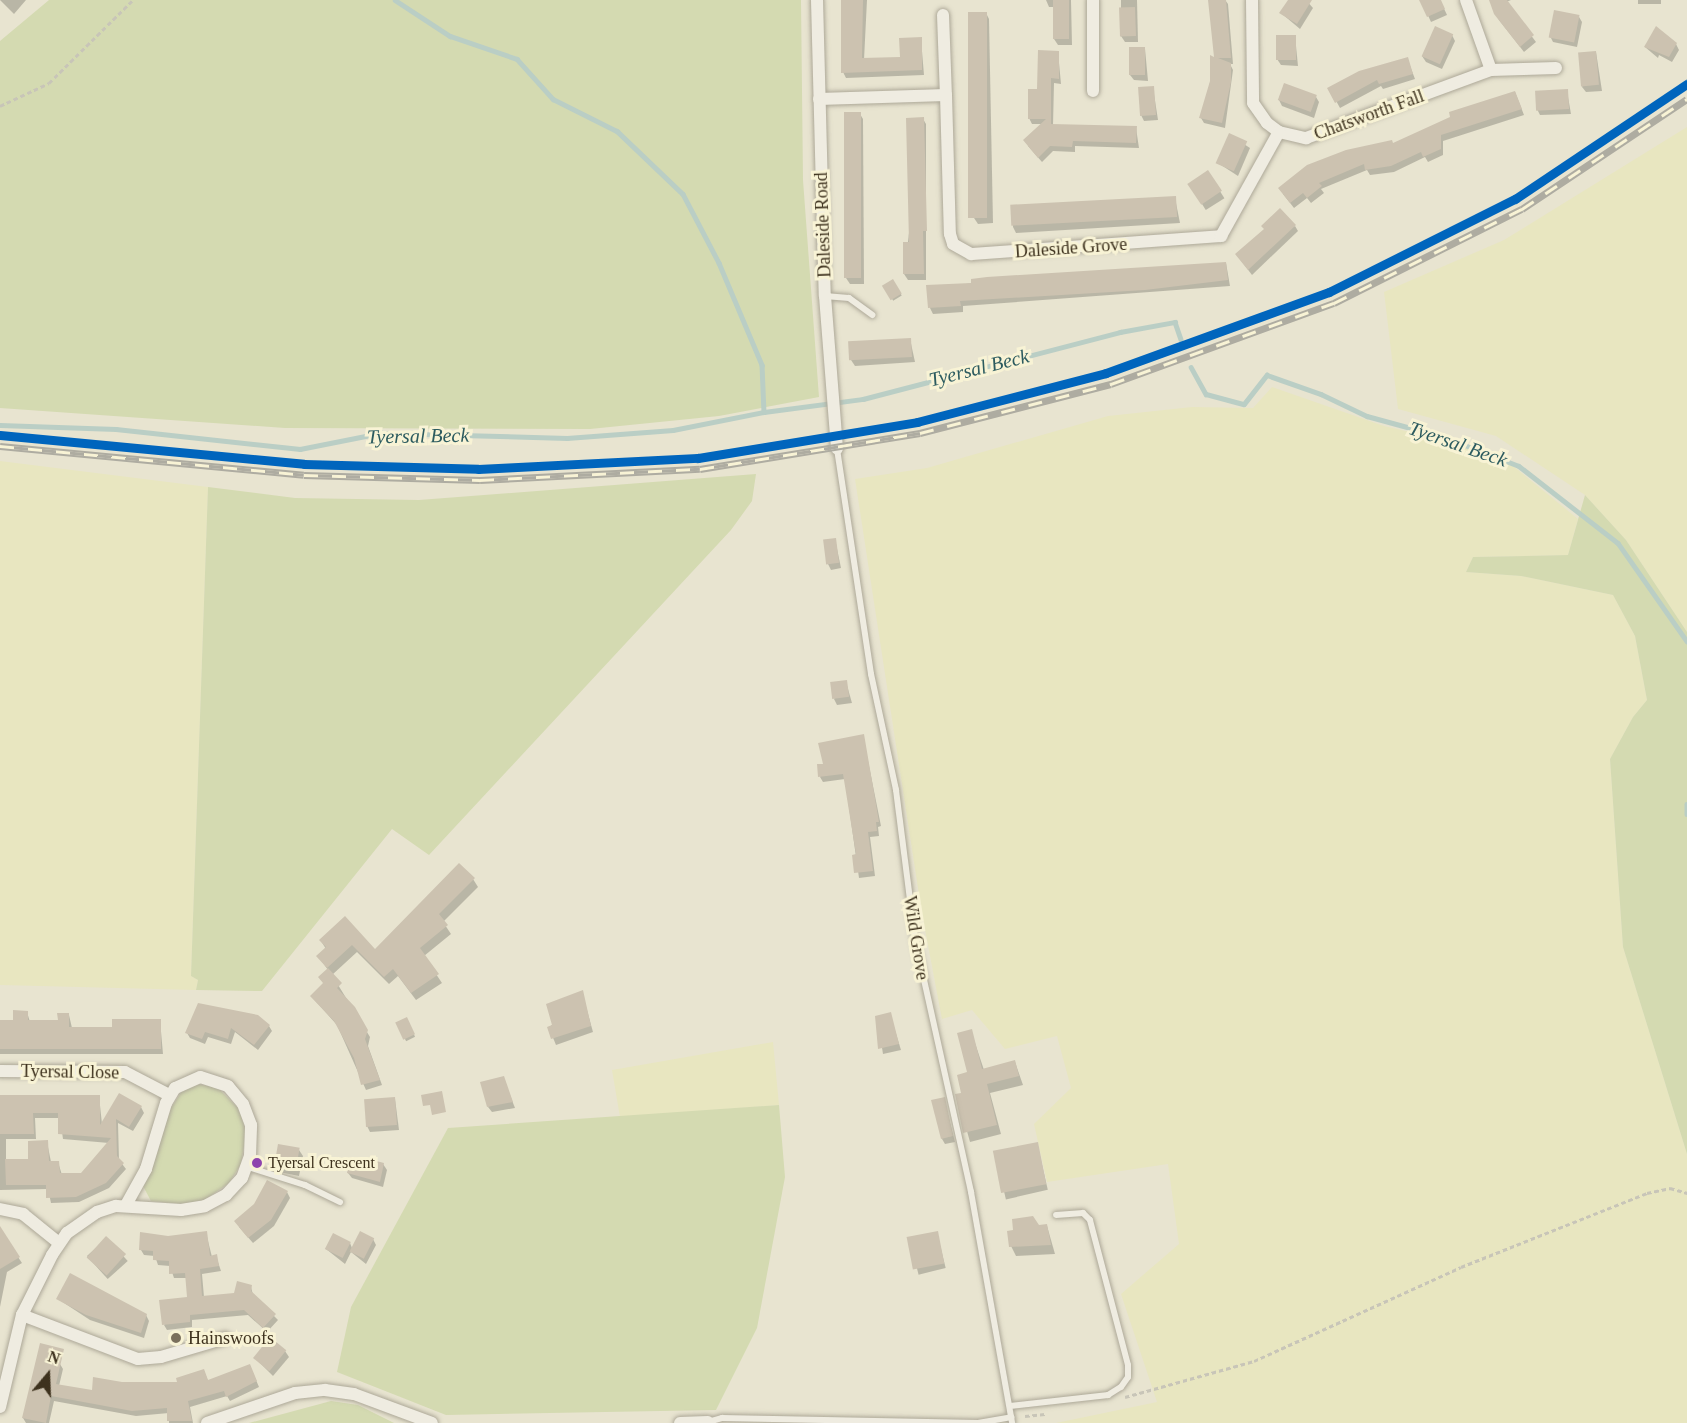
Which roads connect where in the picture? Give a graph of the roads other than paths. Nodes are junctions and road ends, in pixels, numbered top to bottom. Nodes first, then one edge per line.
1 (817, 0) edge
2 (1093, 0) edge
3 (1252, 0) edge
4 (1466, 0) edge
5 (943, 15) dead end
6 (1556, 68) dead end
7 (1491, 69) junction
8 (1093, 91) dead end
9 (946, 95) junction
10 (819, 99) junction
11 (1279, 132) junction
12 (825, 296) junction
13 (872, 315) dead end
14 (837, 449) joint
15 (0, 1071) edge
16 (169, 1095) junction
17 (248, 1167) junction
18 (340, 1202) dead end
19 (126, 1205) junction
20 (0, 1209) edge
21 (1056, 1215) dead end
22 (59, 1244) junction
23 (22, 1315) junction
24 (225, 1338) dead end
25 (1010, 1406) junction
26 (0, 1407) edge
27 (1012, 1420) edge
28 (207, 1423) edge
29 (432, 1423) edge
30 (680, 1423) edge
31 (709, 1423) edge

1 - 10 street, Daleside Road
2 - 8 street
3 - 11 street
4 - 7 street
5 - 9 street, Daleside Grove
6 - 7 street, Chatsworth Fall
7 - 11 street, Chatsworth Fall
9 - 10 street
9 - 11 street, Daleside Grove
10 - 12 street, Daleside Road
12 - 13 lane
12 - 14 street, Daleside Road
14 - 25 lane, Wild Grove
15 - 16 street, Tyersal Close
16 - 17 street
16 - 19 street
17 - 18 lane
17 - 19 street
19 - 22 street
20 - 22 street
21 - 25 lane
22 - 23 street
23 - 24 street
23 - 26 street
25 - 27 lane, Wild Grove
27 - 31 lane
28 - 29 street
30 - 31 street

